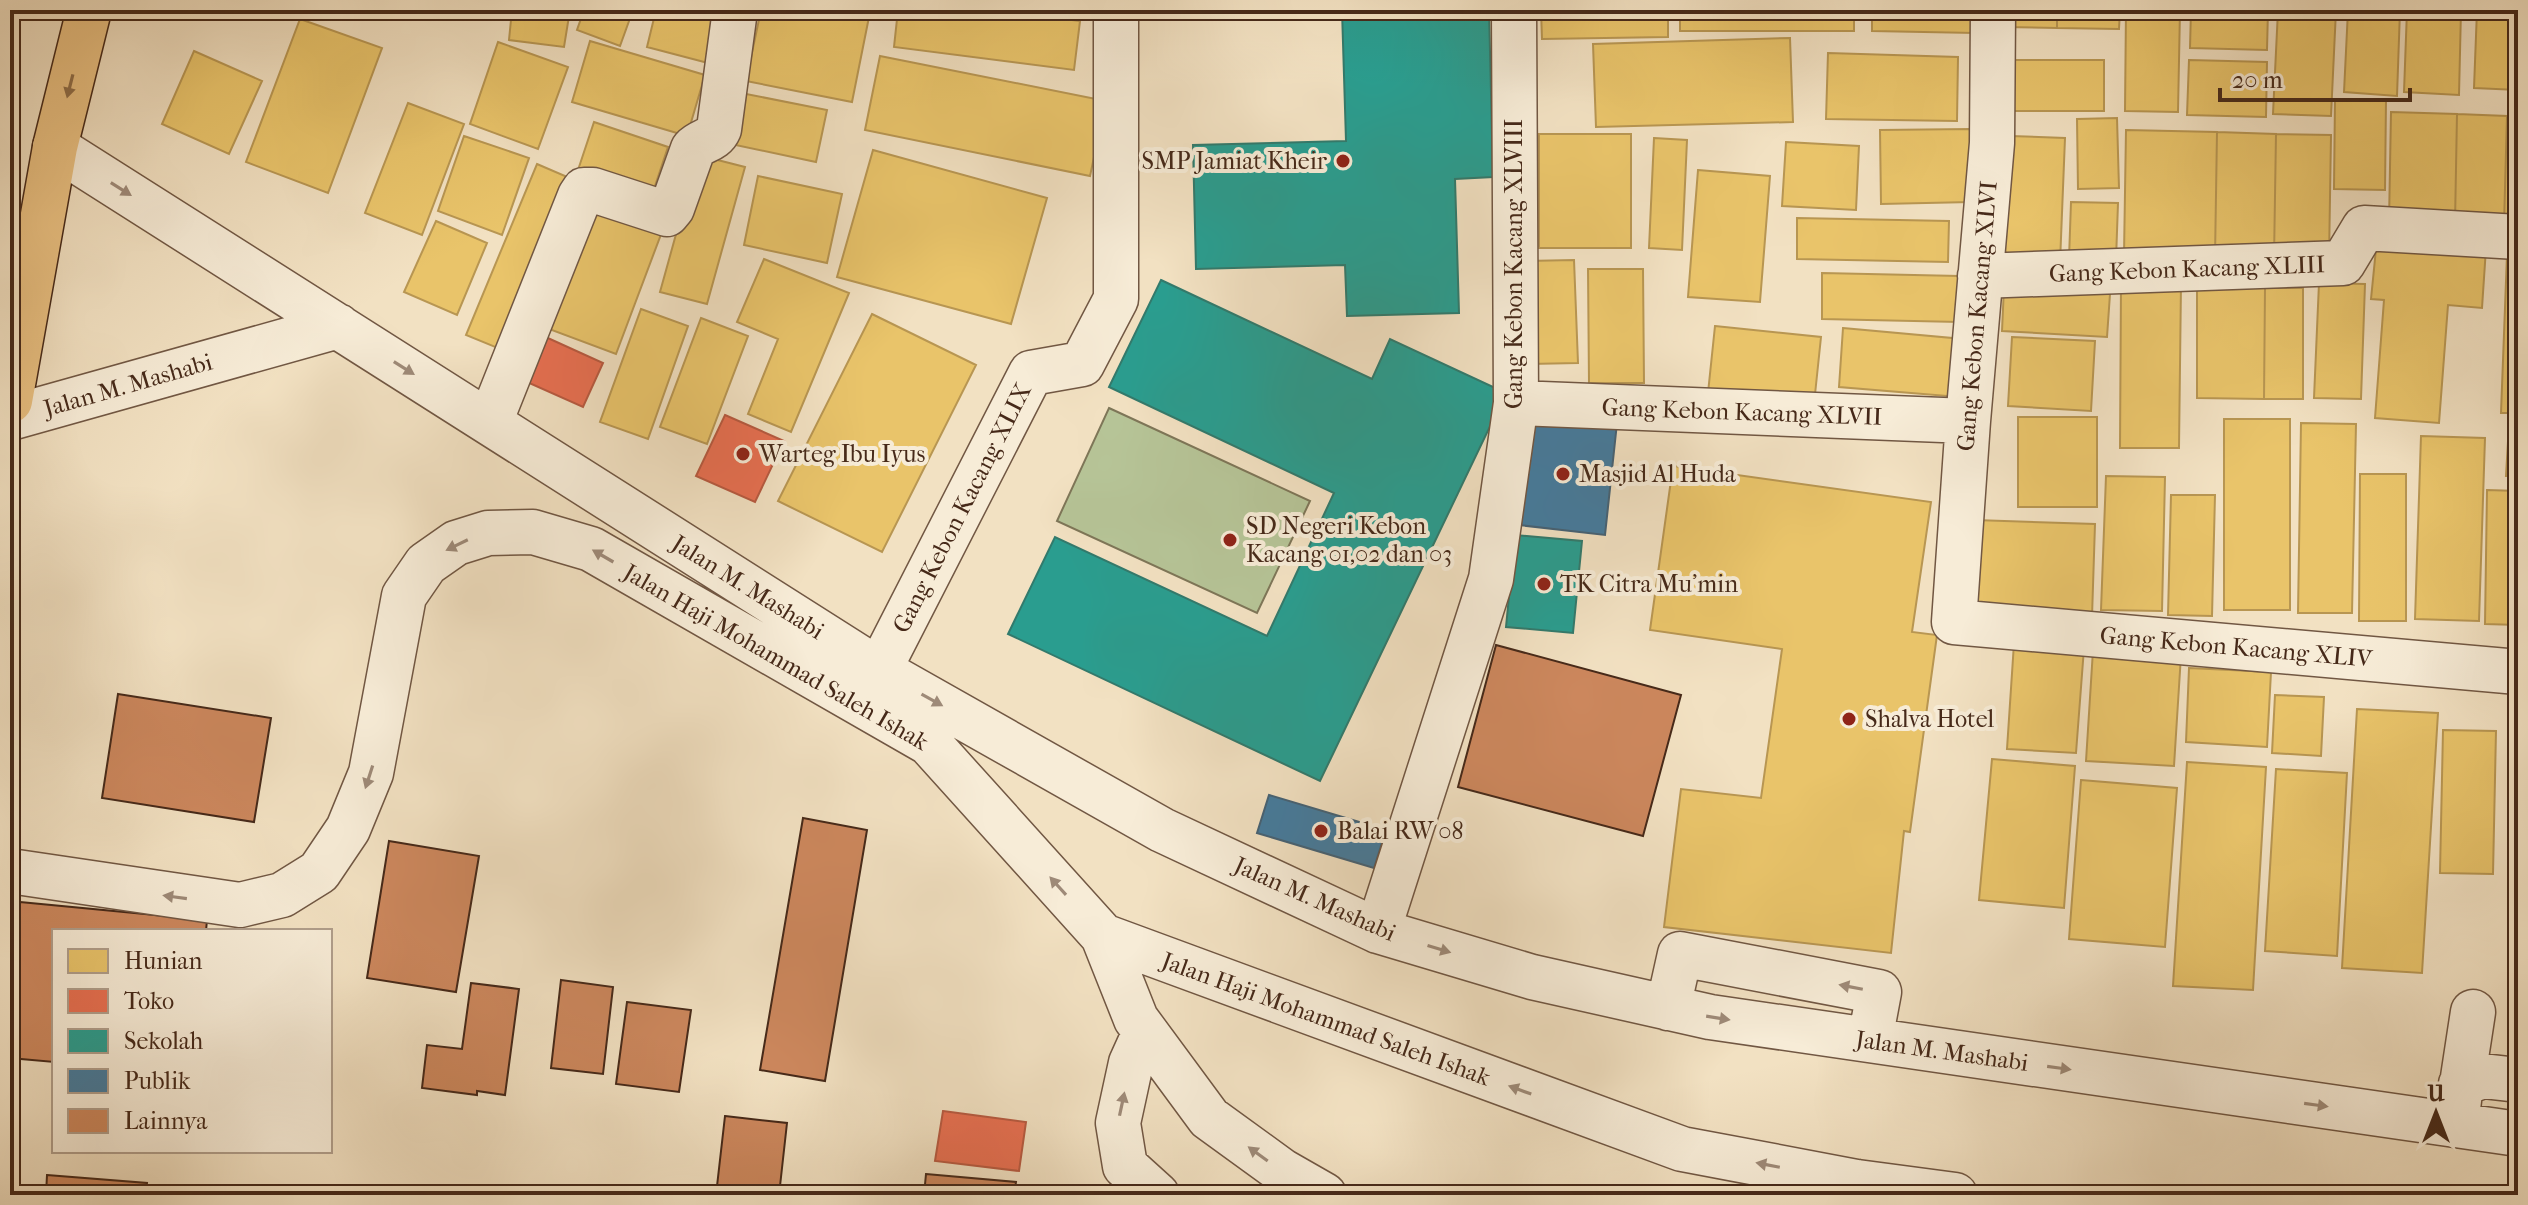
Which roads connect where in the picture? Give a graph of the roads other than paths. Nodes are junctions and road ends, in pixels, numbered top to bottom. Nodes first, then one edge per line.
1 (89, 10) edge
2 (735, 10) edge
3 (1116, 10) edge
4 (1514, 10) edge
5 (1993, 10) edge
6 (55, 147) junction
7 (2518, 237) edge
8 (1980, 276) junction
9 (338, 326) junction
10 (10, 401) edge
11 (1516, 403) junction
12 (10, 418) edge
13 (1968, 421) junction
14 (490, 422) junction
15 (1954, 622) joint
16 (879, 670) junction
17 (2518, 672) edge
18 (10, 871) edge
19 (1378, 931) junction
20 (1103, 936) junction
21 (2473, 1012) dead end
22 (1145, 1032) junction
23 (2518, 1080) edge
24 (2459, 1104) junction
25 (2518, 1134) edge
26 (1127, 1180) edge
27 (1157, 1195) edge
28 (1324, 1195) edge
29 (1955, 1195) edge

1 -> 6 main road
2 - 14 street
3 - 16 street, Gang Kebon Kacang XLIX
4 - 11 street, Gang Kebon Kacang XLVIII
5 - 8 street, Gang Kebon Kacang XLVI
6 -> 9 street, Jalan M. Mashabi
6 - 10 main road
7 - 8 street, Gang Kebon Kacang XLIII
8 - 13 street, Gang Kebon Kacang XLVI
9 - 12 street, Jalan M. Mashabi
9 -> 14 street, Jalan M. Mashabi
11 - 13 street, Gang Kebon Kacang XLVII
11 - 19 street, Gang Kebon Kacang XLVIII
13 - 15 street, Gang Kebon Kacang XLVI
14 - 16 street, Jalan M. Mashabi
15 - 17 street, Gang Kebon Kacang XLIV
16 -> 19 street, Jalan M. Mashabi
20 -> 18 street, Jalan Haji Mohammad Saleh Ishak
19 -> 24 street, Jalan M. Mashabi
20 - 22 street
29 -> 20 street, Jalan Haji Mohammad Saleh Ishak
21 - 24 street
26 -> 22 street
28 -> 22 street
23 - 24 street
24 - 25 street, Jalan M. Mashabi
26 - 27 street

